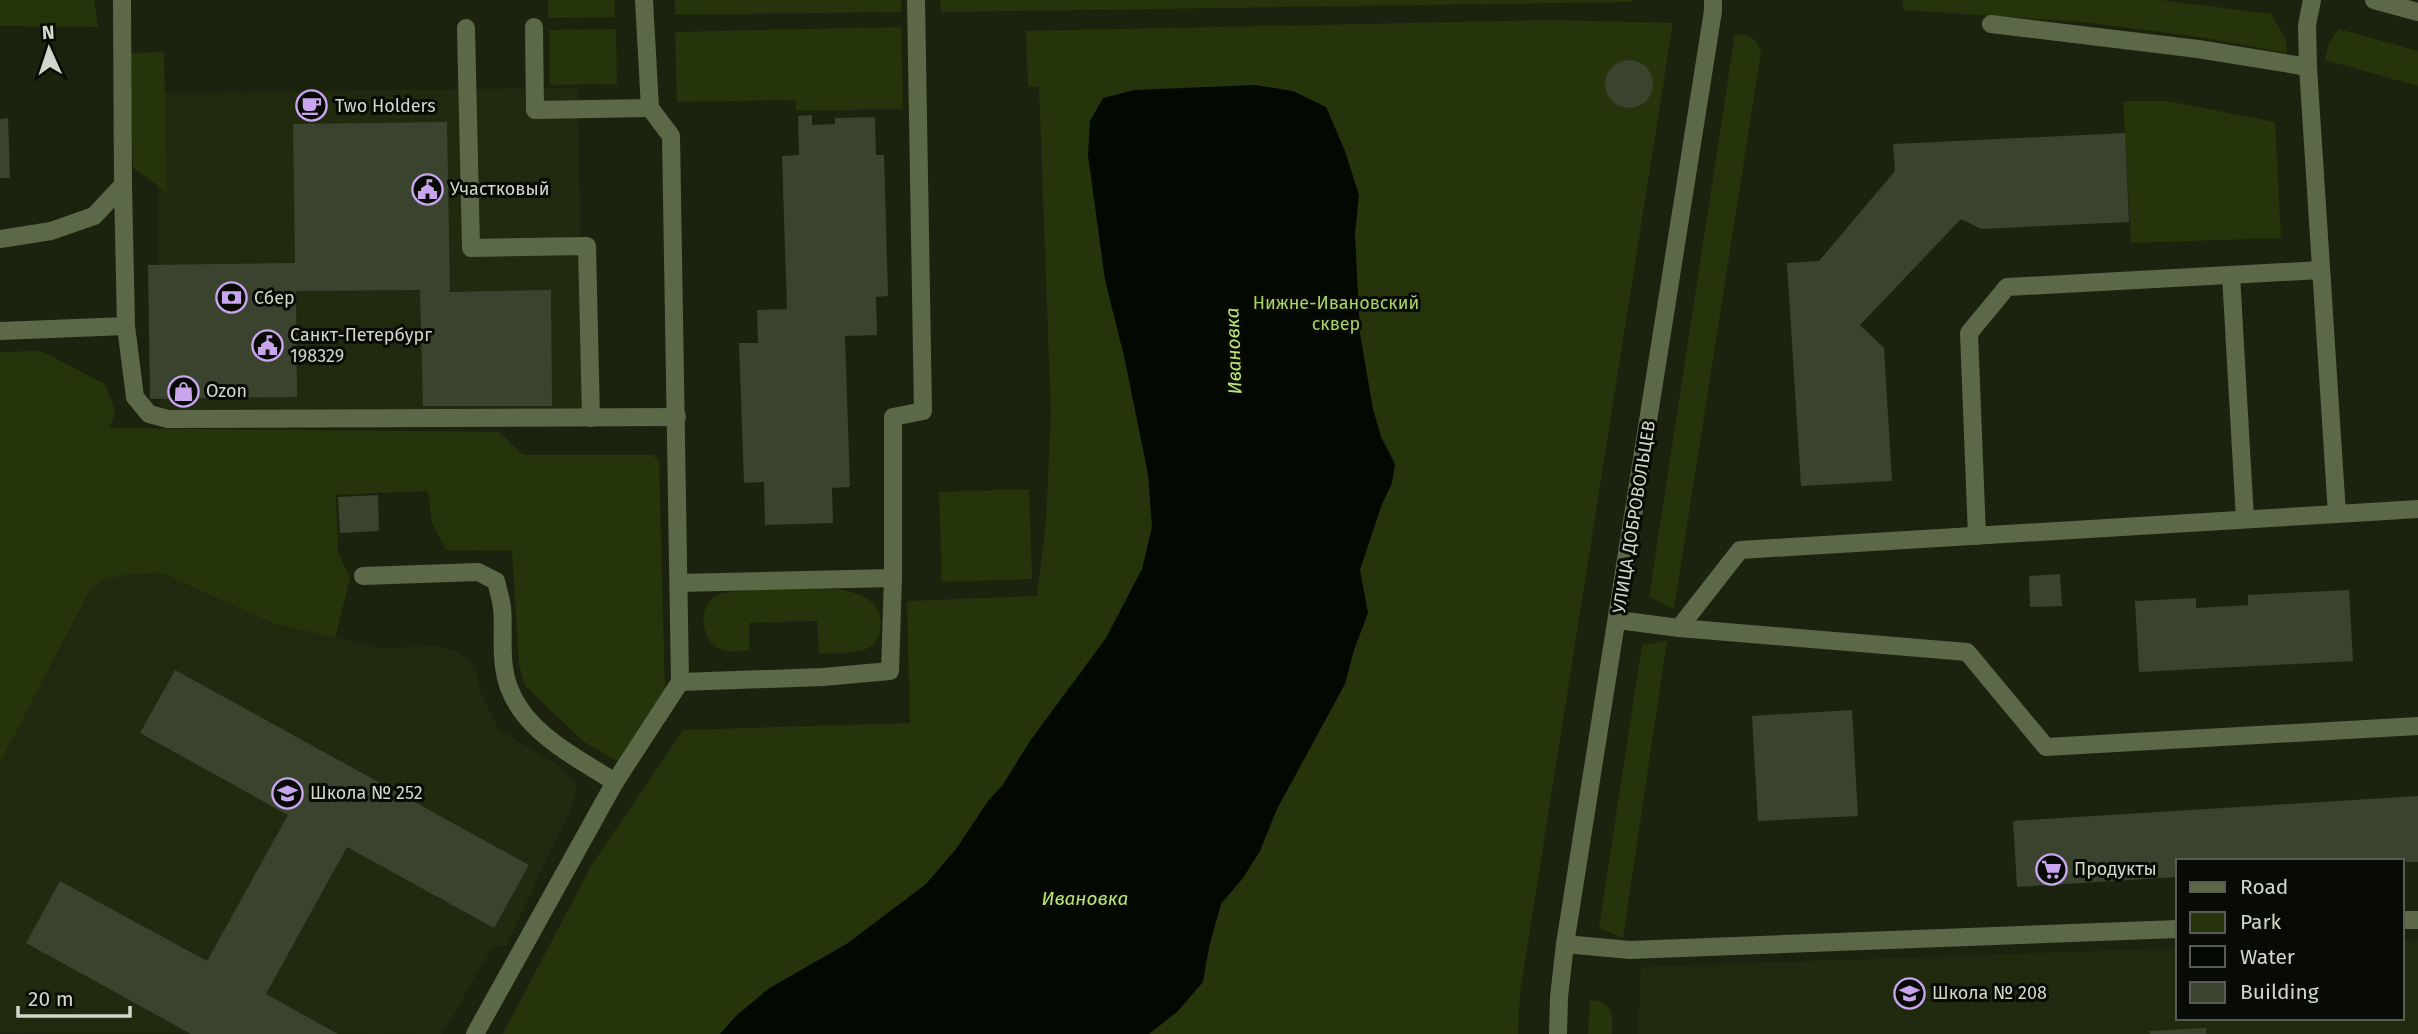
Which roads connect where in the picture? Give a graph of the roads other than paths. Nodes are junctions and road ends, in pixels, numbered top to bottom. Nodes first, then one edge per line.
1 (122, 0) edge
2 (644, 0) edge
3 (916, 0) edge
4 (1713, 0) edge
5 (2312, 0) edge
6 (2374, 0) edge
7 (2418, 12) edge
8 (1991, 24) dead end
9 (534, 27) dead end
10 (466, 29) dead end
11 (2308, 67) junction
12 (650, 108) junction
13 (123, 185) junction
14 (0, 239) edge
15 (2321, 270) junction
16 (2231, 275) junction
17 (126, 326) junction
18 (0, 331) edge
19 (677, 417) junction
20 (591, 418) junction
21 (2418, 509) edge
22 (2337, 514) junction
23 (2245, 519) junction
24 (1978, 536) junction
25 (363, 576) dead end
26 (893, 578) junction
27 (679, 583) junction
28 (1618, 620) junction
29 (1679, 628) junction
30 (680, 682) junction
31 (2418, 726) edge
32 (615, 782) junction
33 (2176, 929) edge
34 (1565, 944) junction
35 (475, 1034) edge
36 (1558, 1034) edge

1 - 13 street
2 - 12 street
3 - 26 street
4 - 28 street, УЛИЦА ДОБРОВОЛЬЦЕВ
5 - 11 street
6 - 7 street
8 - 11 street
9 - 12 street
10 - 20 street
11 - 15 street
12 - 19 street
13 - 14 street
13 - 17 street
15 - 16 street
15 - 22 street
16 - 23 street
16 - 24 street
17 - 18 street
17 - 20 street
19 - 20 street
19 - 27 street
21 - 22 street
22 - 23 street
23 - 24 street
24 - 29 street
25 - 32 street
26 - 27 street
26 - 30 street
27 - 30 street
28 - 29 street
28 - 34 street, УЛИЦА ДОБРОВОЛЬЦЕВ
29 - 31 street
30 - 32 street
32 - 35 street
33 - 34 street
34 - 36 street, УЛИЦА ДОБРОВОЛЬЦЕВ

